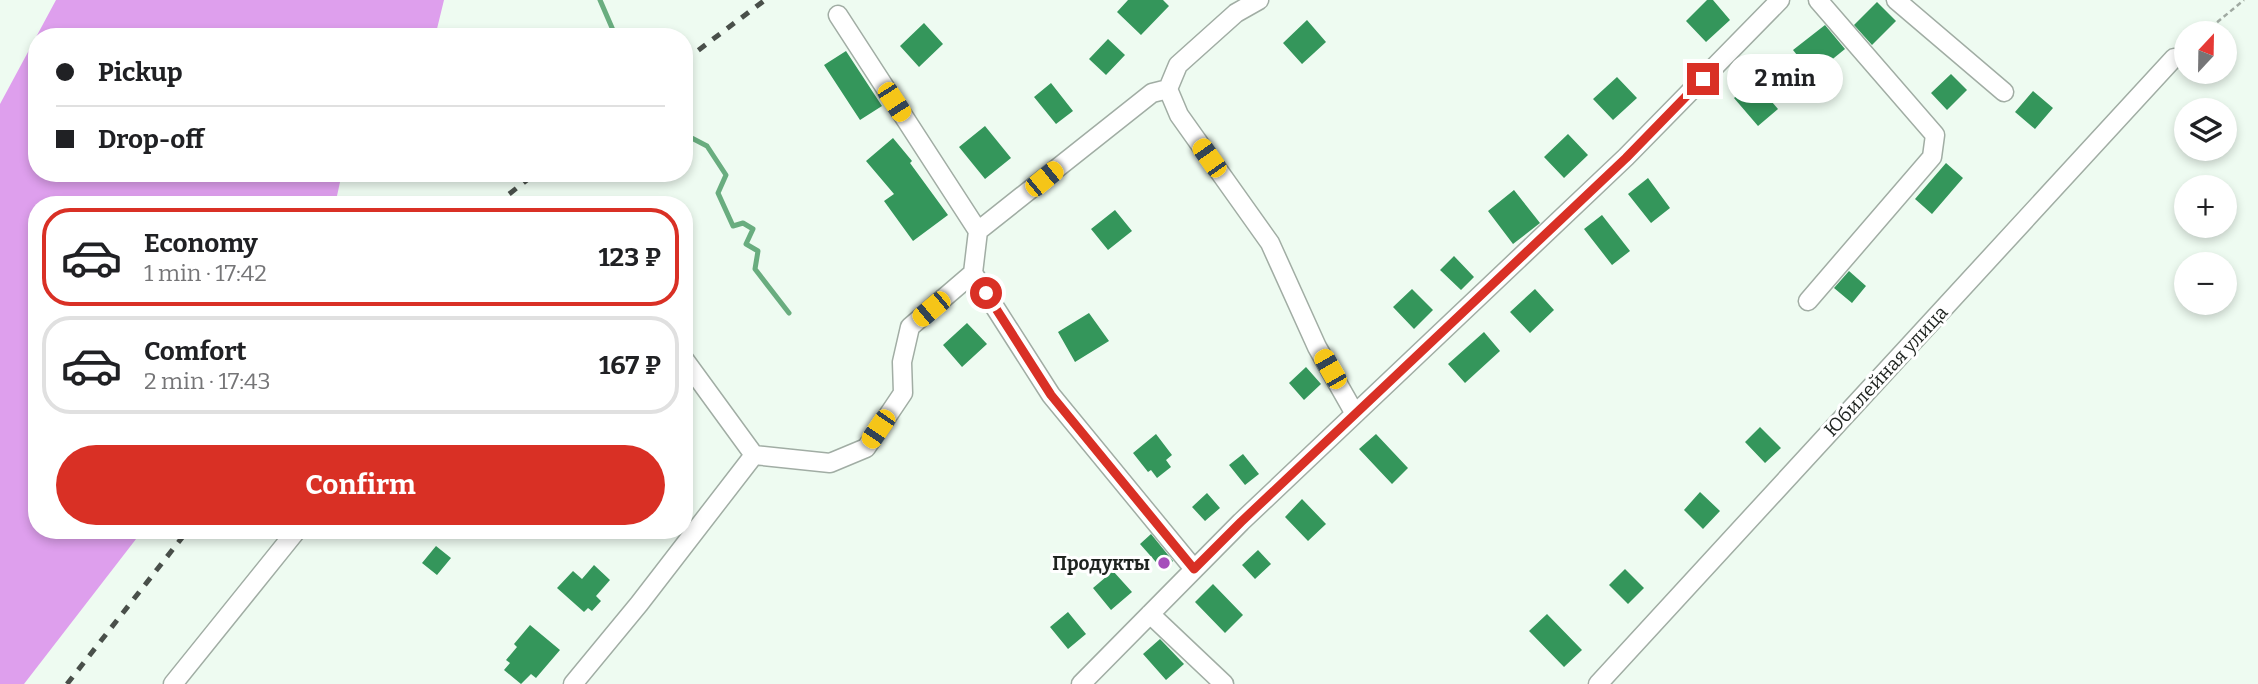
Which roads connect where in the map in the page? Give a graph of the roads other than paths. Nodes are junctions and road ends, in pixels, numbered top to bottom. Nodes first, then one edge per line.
1 (1259, 0) edge
2 (1780, 0) edge
3 (1818, 0) edge
4 (1896, 0) edge
5 (838, 15) dead end
6 (2174, 58) dead end
7 (1168, 89) junction
8 (2004, 92) dead end
9 (978, 231) junction
10 (973, 273) junction
11 (1808, 301) dead end
12 (693, 371) edge
13 (1355, 414) junction
14 (754, 455) junction
15 (693, 534) edge
16 (290, 539) edge
17 (689, 539) edge
18 (1194, 569) junction
19 (1150, 614) junction
20 (173, 684) edge
21 (573, 684) edge
22 (1081, 684) edge
23 (1224, 684) edge
24 (1598, 684) edge

1 - 7 street
2 - 13 street
3 - 11 street
4 - 8 street
5 - 9 street
6 - 24 street, Юбилейная улица
7 - 9 street
7 - 13 street
9 - 10 street
10 - 14 street
10 - 18 street
12 - 14 street
13 - 18 street
14 - 15 street
16 - 20 street
17 - 21 street
18 - 19 street
19 - 22 street
19 - 23 street

